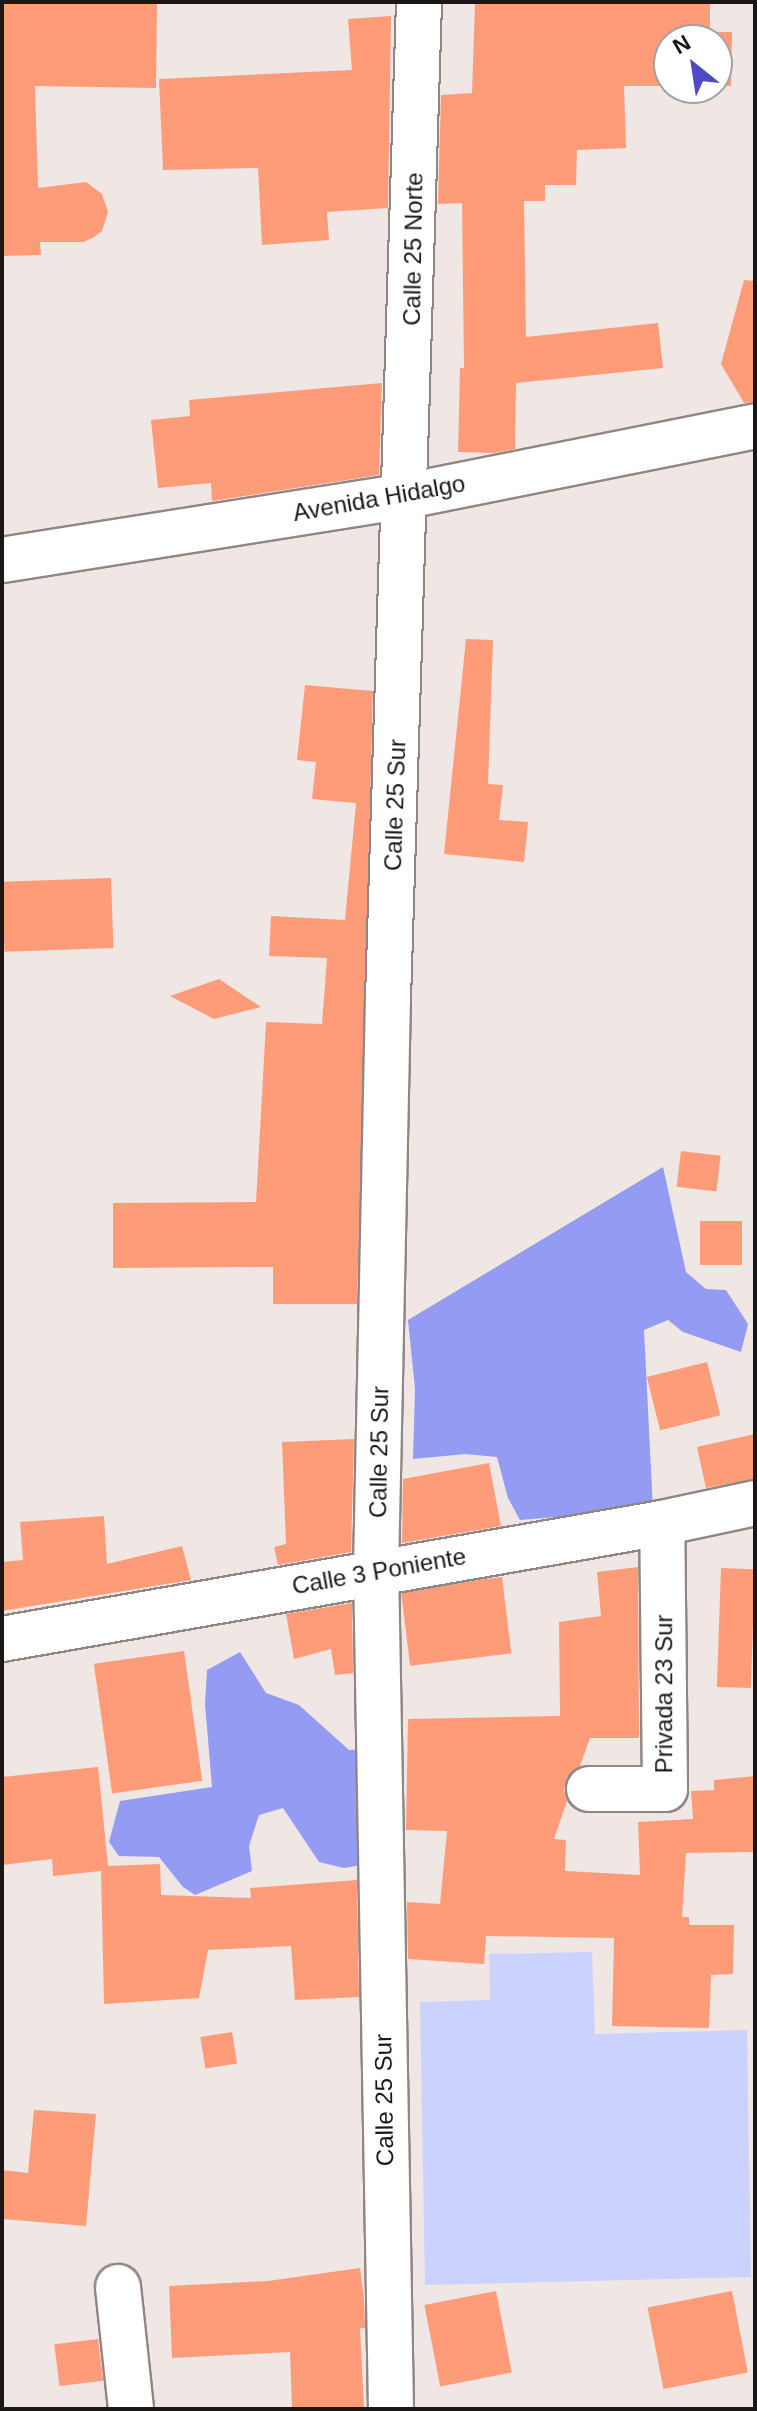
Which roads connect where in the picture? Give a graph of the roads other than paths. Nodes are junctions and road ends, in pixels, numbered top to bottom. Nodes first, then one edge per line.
1 (419, 2) edge
2 (755, 426) edge
3 (406, 496) junction
4 (2, 560) edge
5 (755, 1503) edge
6 (662, 1523) junction
7 (376, 1570) junction
8 (2, 1639) edge
9 (589, 1789) dead end
10 (118, 2287) dead end
11 (131, 2409) edge
12 (391, 2409) edge

1 - 3 street, Calle 25 Norte
2 - 3 street, Avenida Hidalgo
3 - 4 street, Avenida Hidalgo
3 - 7 street, Calle 25 Sur
5 - 6 street, Calle 3 Poniente
6 - 7 street, Calle 3 Poniente
6 - 9 street, Privada 23 Sur
7 - 8 street, Calle 3 Poniente
7 - 12 street, Calle 25 Sur
10 - 11 street

